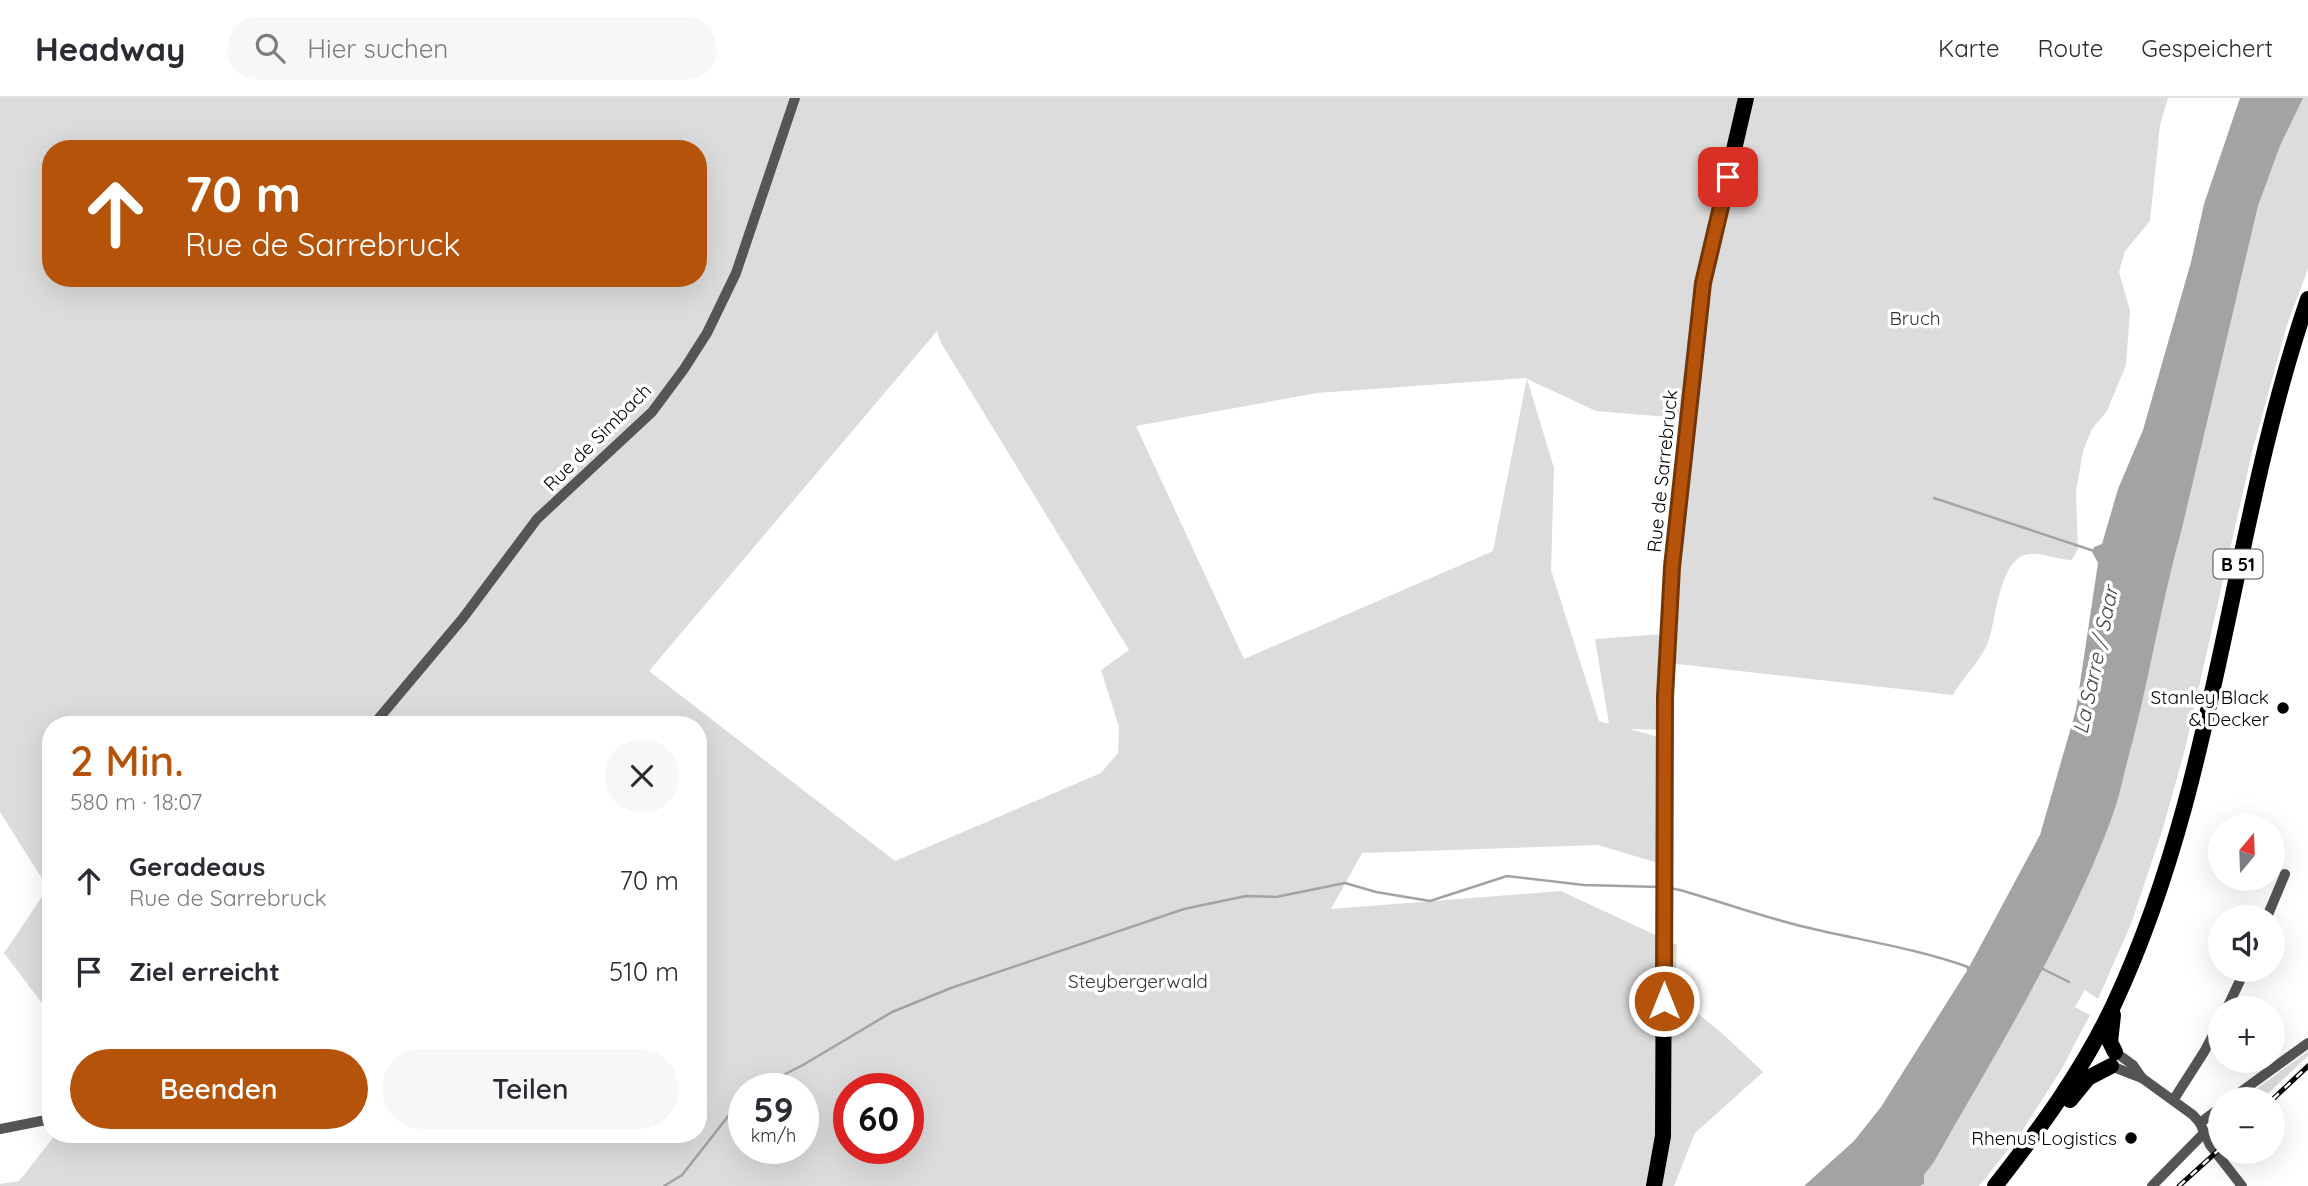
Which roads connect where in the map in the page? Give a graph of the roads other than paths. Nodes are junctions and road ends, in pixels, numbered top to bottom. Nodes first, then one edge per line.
1 (795, 98) edge
2 (1746, 98) edge
3 (2308, 299) edge
4 (381, 716) edge
5 (2115, 1002) junction
6 (2308, 1043) edge
7 (2208, 1044) edge
8 (2092, 1046) junction
9 (2113, 1059) junction
10 (2248, 1087) edge
11 (2174, 1099) junction
12 (42, 1121) edge
13 (2208, 1121) edge
14 (2045, 1122) junction
15 (2202, 1128) junction
16 (0, 1129) edge
17 (1654, 1186) edge
18 (1995, 1186) edge
19 (2152, 1186) edge
20 (2242, 1186) edge

1 - 4 street, Rue de Simbach
2 - 17 main road, Rue de Sarrebruck
3 - 5 main road, B 51
5 - 8 main road, B 51
5 - 9 main road, B 51
6 - 10 street
7 - 11 street
8 - 9 main road
8 - 14 main road, B 51
9 - 11 street
9 - 14 main road, B 51
11 - 15 street
12 - 16 street
13 - 15 street
14 - 18 main road, B 51
15 - 19 street
15 - 20 street

